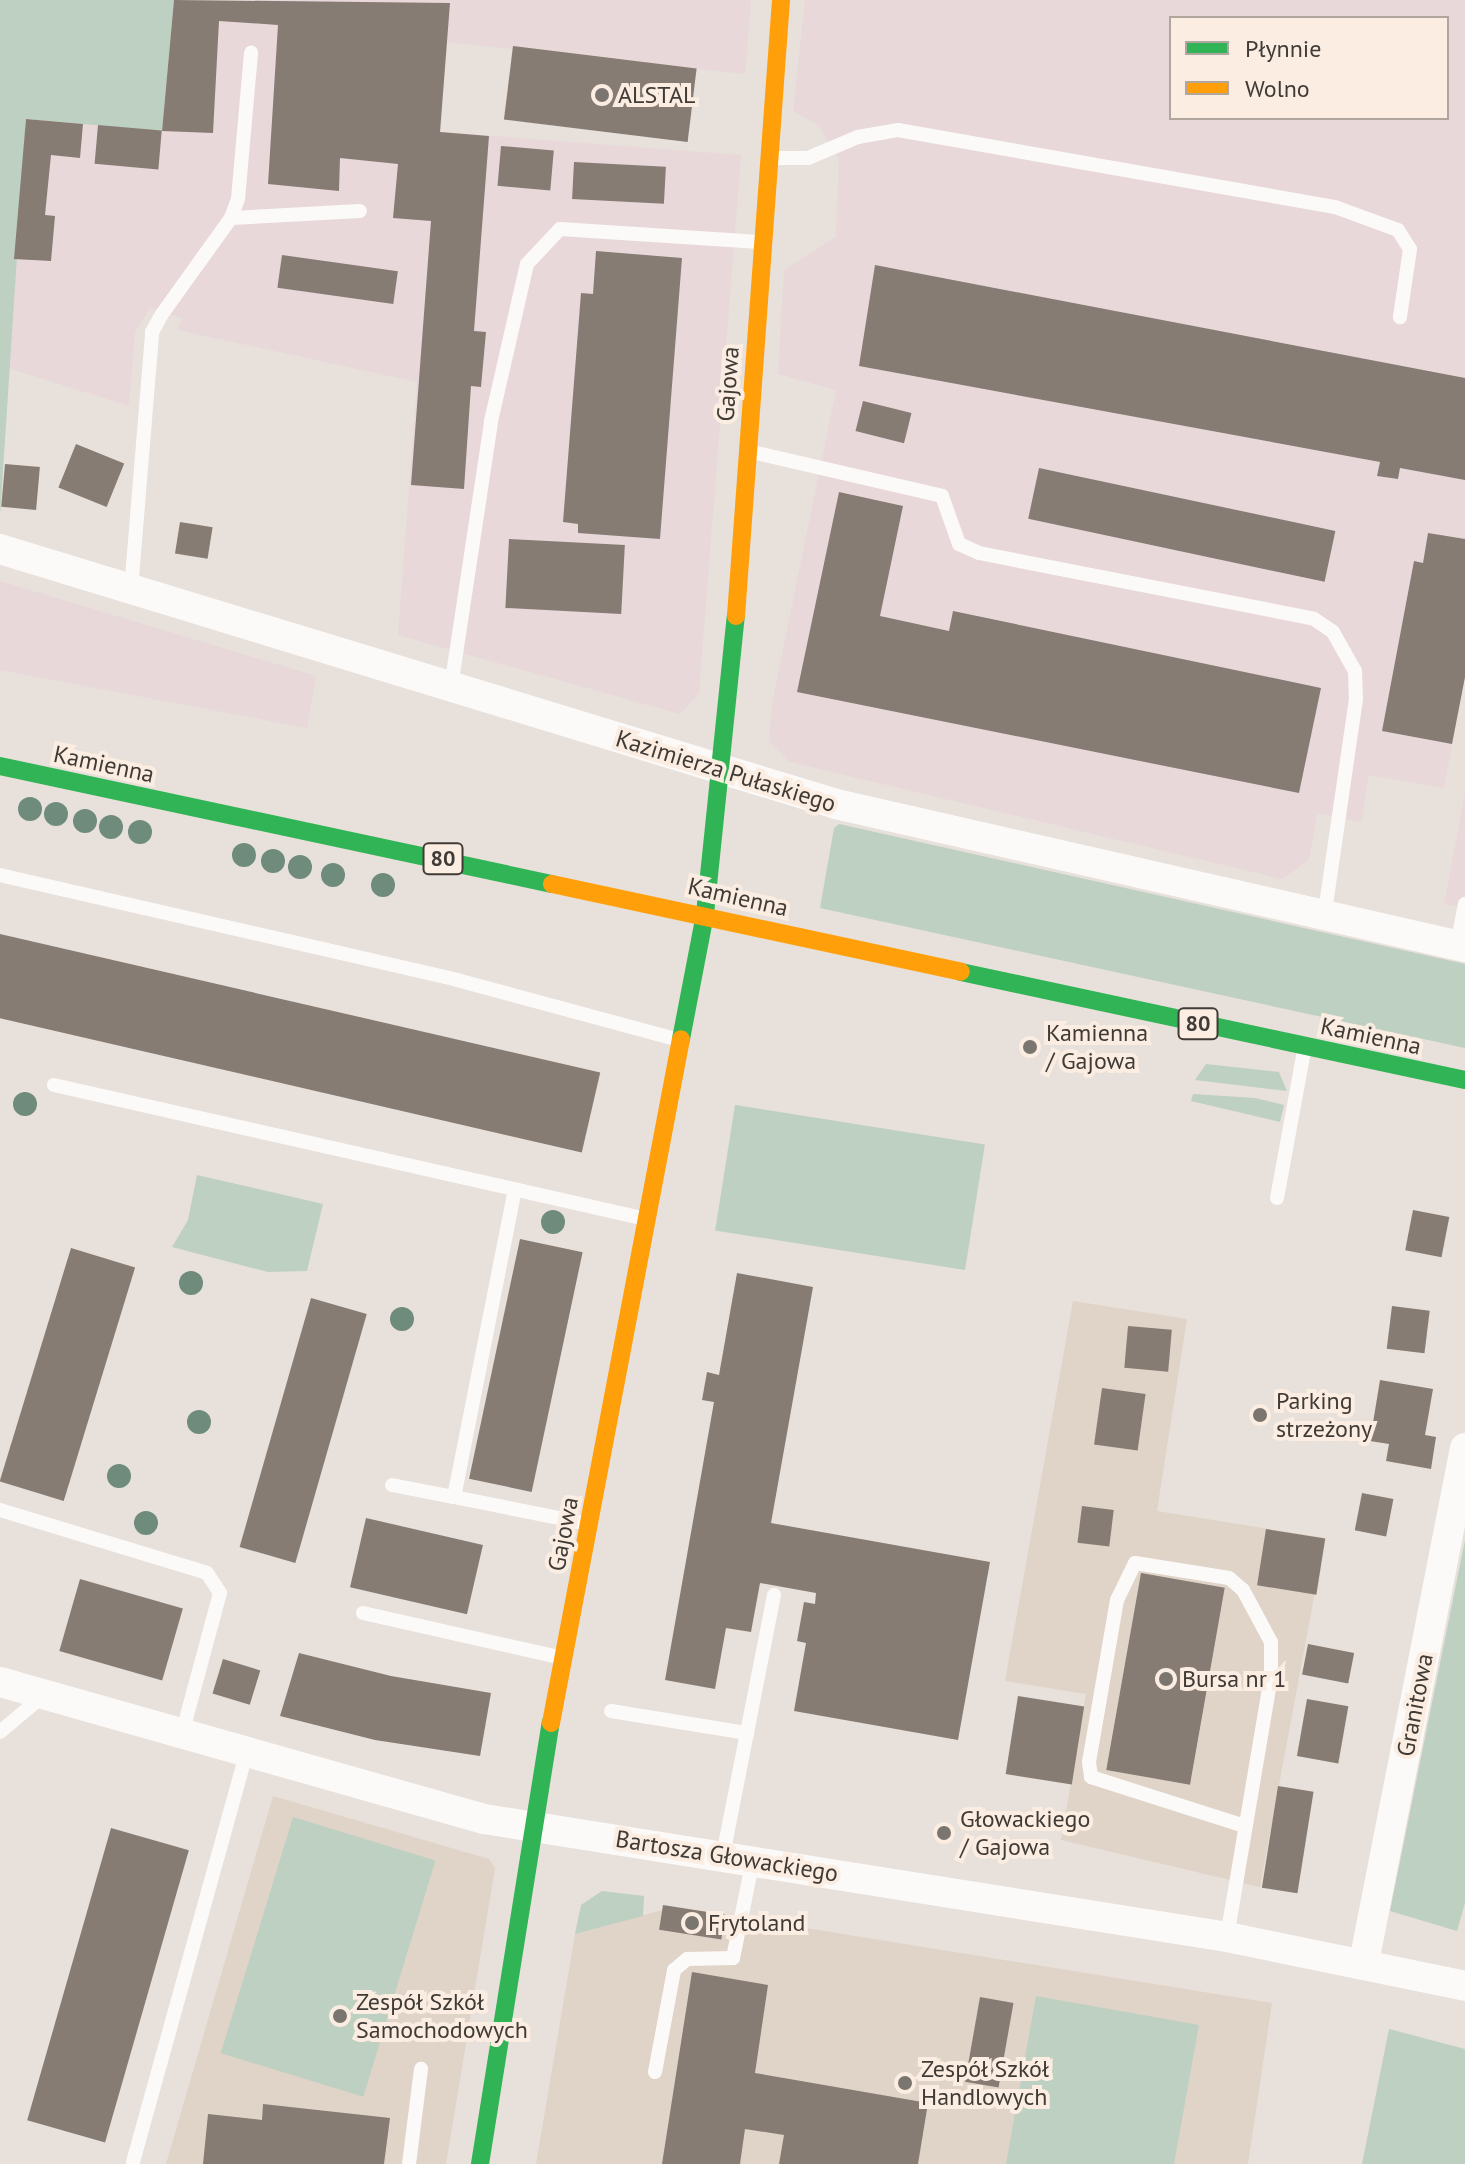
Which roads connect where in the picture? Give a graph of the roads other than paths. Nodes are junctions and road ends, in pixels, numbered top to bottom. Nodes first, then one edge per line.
1 (781, 0) edge
2 (251, 53) dead end
3 (769, 157) junction
4 (360, 211) dead end
5 (231, 218) junction
6 (763, 243) junction
7 (1400, 317) dead end
8 (748, 451) junction
9 (0, 549) edge
10 (130, 591) junction
11 (451, 688) junction
12 (0, 766) edge
13 (723, 772) junction
14 (0, 875) edge
15 (1465, 904) edge
16 (705, 914) junction
17 (1324, 918) junction
18 (1461, 946) edge
19 (680, 1040) junction
20 (1305, 1047) junction
21 (1465, 1080) edge
22 (54, 1085) dead end
23 (515, 1189) junction
24 (1277, 1198) dead end
25 (646, 1219) junction
26 (1465, 1448) edge
27 (392, 1485) dead end
28 (454, 1497) junction
29 (1, 1513) edge
30 (589, 1524) junction
31 (774, 1595) dead end
32 (363, 1613) dead end
33 (563, 1658) junction
34 (0, 1682) edge
35 (44, 1694) junction
36 (611, 1711) dead end
37 (0, 1732) edge
38 (747, 1733) junction
39 (182, 1734) junction
40 (247, 1752) junction
41 (534, 1826) junction
42 (1245, 1826) junction
43 (738, 1857) junction
44 (1227, 1937) junction
45 (1364, 1962) junction
46 (1465, 1986) edge
47 (421, 2069) dead end
48 (655, 2072) dead end
49 (133, 2162) dead end
50 (409, 2164) edge
51 (480, 2164) edge

1 - 3 street, Gajowa
2 - 5 lane
3 - 6 street, Gajowa
3 - 7 lane
4 - 5 lane
5 - 10 lane
6 - 8 street, Gajowa
6 - 11 lane
8 - 13 street, Gajowa
8 - 17 lane
9 - 10 street, Kazimierza Pułaskiego
10 - 11 street, Kazimierza Pułaskiego
11 - 13 street, Kazimierza Pułaskiego
12 - 16 street, Kamienna / 80
13 - 16 street, Gajowa
13 - 17 street, Kazimierza Pułaskiego
14 - 19 lane
15 - 18 lane
16 - 19 street, Gajowa
16 - 20 street, Kamienna / 80
17 - 18 street, Kazimierza Pułaskiego
19 - 25 street, Gajowa
20 - 21 street, Kamienna / 80
20 - 24 lane
22 - 23 lane
23 - 25 lane
23 - 28 lane
25 - 30 street, Gajowa
26 - 45 street, Granitowa
27 - 28 lane
28 - 30 lane
29 - 39 lane
30 - 33 street, Gajowa
31 - 38 lane
32 - 33 lane
33 - 41 street, Gajowa
34 - 35 street, Bartosza Głowackiego
35 - 37 lane
35 - 39 street, Bartosza Głowackiego
36 - 38 lane
38 - 43 lane
39 - 40 street, Bartosza Głowackiego
40 - 41 street, Bartosza Głowackiego
40 - 49 lane
41 - 43 street, Bartosza Głowackiego
41 - 51 street, Gajowa
42 - 42 lane
42 - 44 lane
43 - 44 street, Bartosza Głowackiego
43 - 48 lane
44 - 45 street, Bartosza Głowackiego
45 - 46 street, Bartosza Głowackiego
47 - 50 lane

